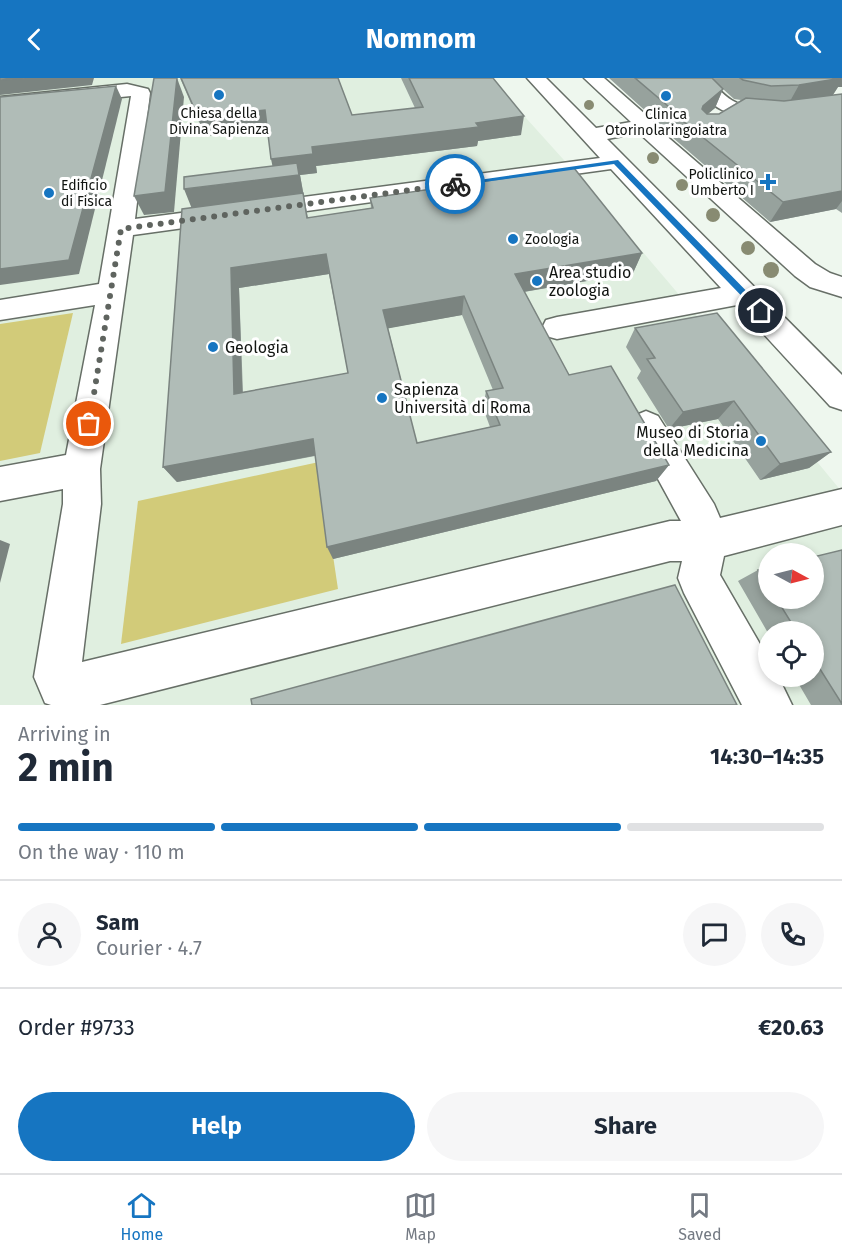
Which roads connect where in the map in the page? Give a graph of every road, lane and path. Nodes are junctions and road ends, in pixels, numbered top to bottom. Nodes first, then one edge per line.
1 (536, 78) edge
2 (593, 78) edge
3 (698, 78) edge
4 (0, 103) edge
5 (842, 103) edge
6 (733, 108) junction
7 (714, 120) edge
8 (644, 127) junction
9 (591, 135) junction
10 (616, 162) junction
11 (121, 229) junction
12 (842, 287) edge
13 (112, 292) junction
14 (744, 294) junction
15 (0, 310) edge
16 (557, 328) dead end
17 (842, 396) edge
18 (630, 399) edge
19 (82, 469) junction
20 (0, 484) edge
21 (842, 507) edge
22 (706, 541) junction
23 (768, 705) edge

1 - 9 street
2 - 8 street
3 - 6 street
4 - 11 street
5 - 6 street
6 - 7 street
8 - 9 street
8 - 12 street
9 - 10 street
10 - 11 street
10 - 14 street
11 - 13 street
13 - 15 street
13 - 19 street
14 - 16 street
14 - 17 street
18 - 22 street
19 - 20 street
19 - 22 street
21 - 22 street
22 - 23 street

